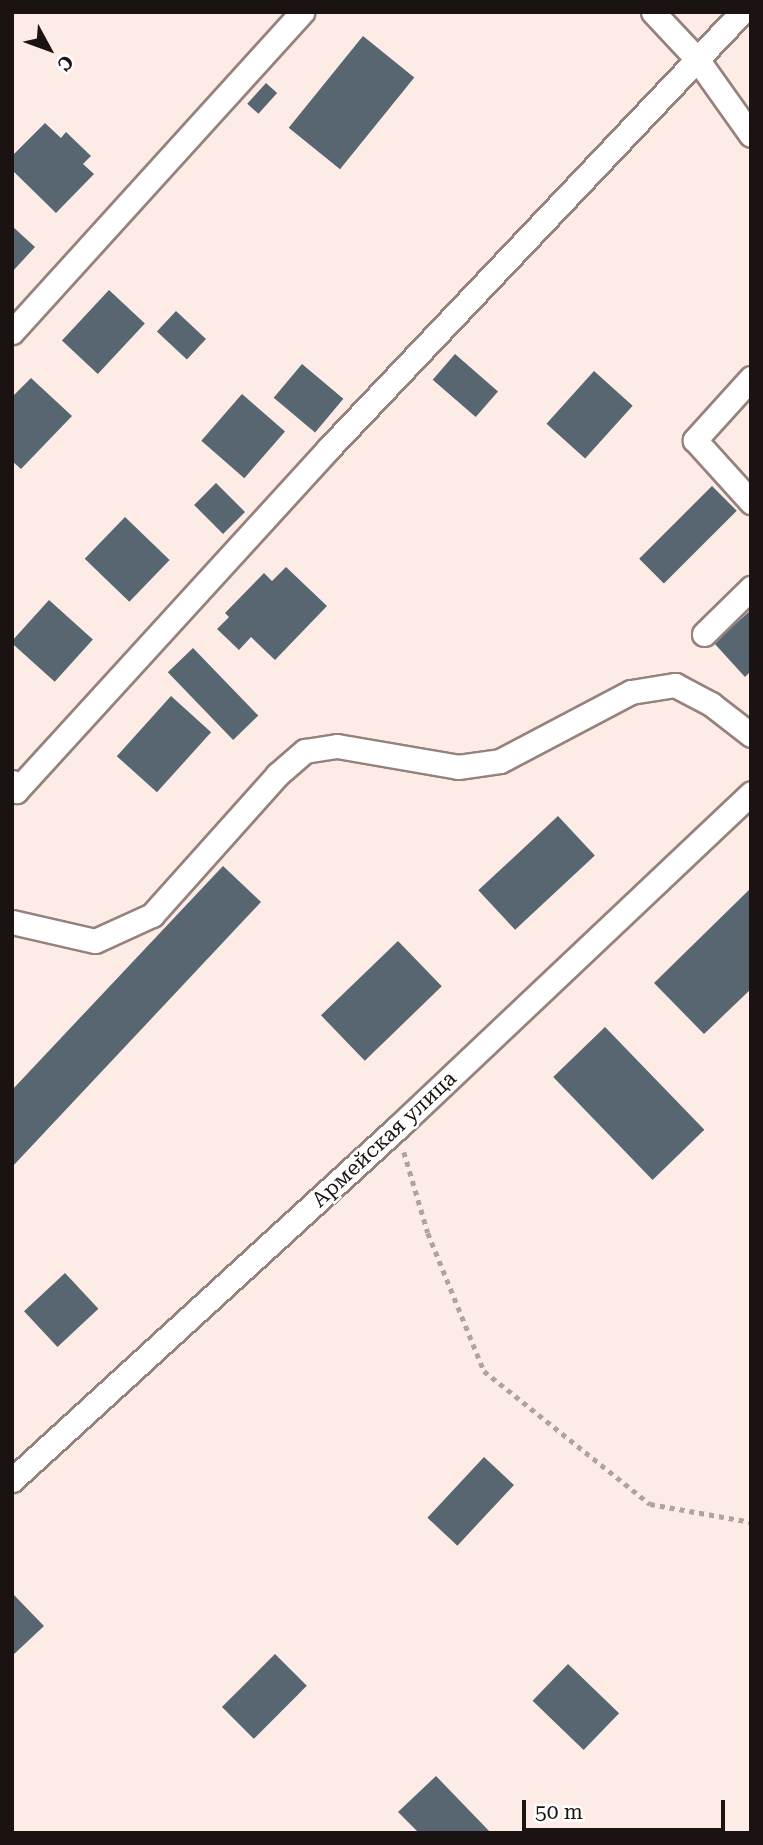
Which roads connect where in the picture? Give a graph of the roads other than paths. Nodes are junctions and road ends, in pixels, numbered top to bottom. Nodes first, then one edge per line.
1 (302, 12) edge
2 (653, 12) edge
3 (742, 12) edge
4 (697, 58) junction
5 (751, 135) edge
6 (12, 332) edge
7 (751, 378) edge
8 (751, 502) edge
9 (751, 588) edge
10 (704, 634) dead end
11 (751, 735) edge
12 (12, 782) edge
13 (751, 793) edge
14 (12, 922) edge
15 (12, 1479) edge

1 - 6 street
2 - 4 street
3 - 4 street
4 - 5 street
4 - 12 street
7 - 8 street
9 - 10 street
11 - 14 street
13 - 15 street, Армейская улица

